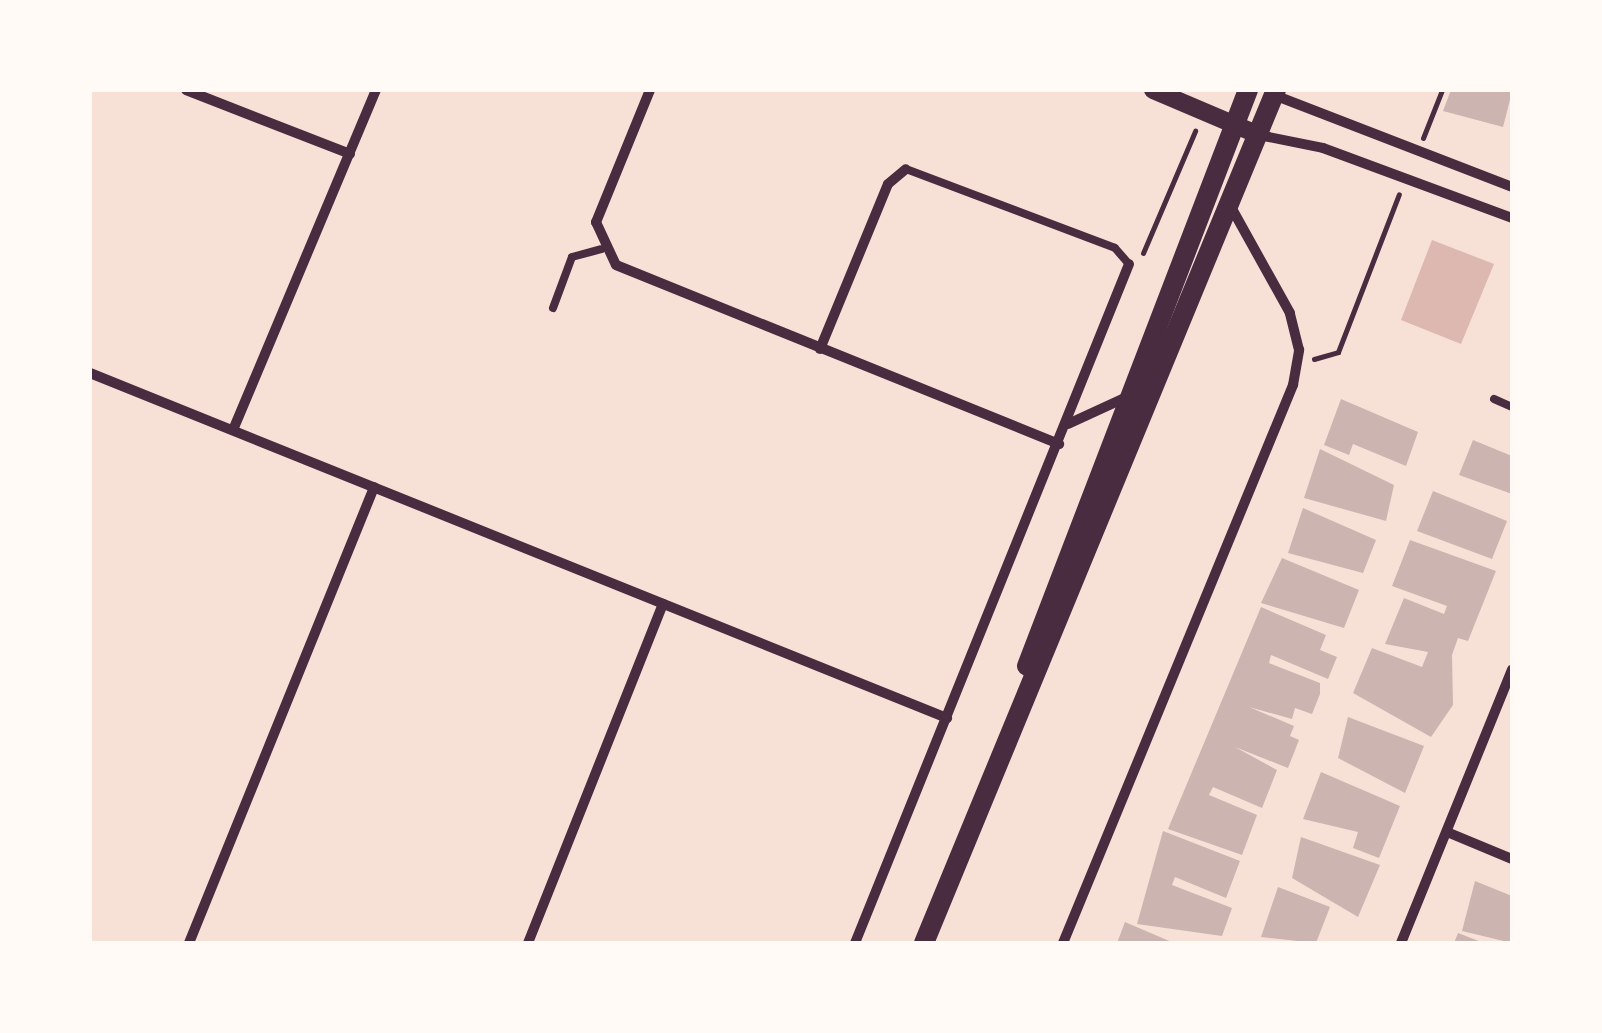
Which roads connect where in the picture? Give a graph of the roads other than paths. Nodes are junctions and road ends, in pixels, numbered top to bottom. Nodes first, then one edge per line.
1 (186, 90) edge
2 (376, 90) edge
3 (650, 90) edge
4 (1153, 90) edge
5 (1248, 90) edge
6 (1269, 92) edge
7 (1232, 127) junction
8 (1259, 135) junction
9 (350, 154) junction
10 (906, 169) joint
11 (1512, 187) edge
12 (1231, 207) junction
13 (1512, 218) edge
14 (600, 248) junction
15 (1129, 264) joint
16 (552, 308) dead end
17 (820, 348) junction
18 (90, 374) edge
19 (1130, 396) junction
20 (1152, 398) junction
21 (1494, 400) dead end
22 (1512, 407) edge
23 (1067, 424) junction
24 (233, 430) junction
25 (1059, 444) junction
26 (374, 487) junction
27 (662, 604) junction
28 (1512, 670) edge
29 (1016, 717) junction
30 (946, 718) junction
31 (1446, 832) junction
32 (1512, 859) edge
33 (189, 943) edge
34 (528, 943) edge
35 (855, 943) edge
36 (924, 943) edge
37 (1062, 943) edge
38 (1402, 943) edge

1 - 9 street
2 - 9 street
3 - 14 street
4 - 7 street
5 - 7 main road
6 - 8 main road
6 - 11 street
7 - 8 street
7 - 19 main road
8 - 12 main road
8 - 13 street
9 - 24 street
10 - 15 lane
10 - 17 street
12 - 20 main road
12 - 37 street
14 - 16 lane
14 - 17 street
15 - 23 street
17 - 25 street
18 - 24 street
19 - 20 street
19 - 23 street
19 - 29 main road
20 - 29 main road
21 - 22 lane
23 - 25 street
24 - 26 street
25 - 30 street
26 - 27 street
26 - 33 street
27 - 30 street
27 - 34 street
28 - 31 street
29 - 36 main road
30 - 35 street
31 - 32 street
31 - 38 street

